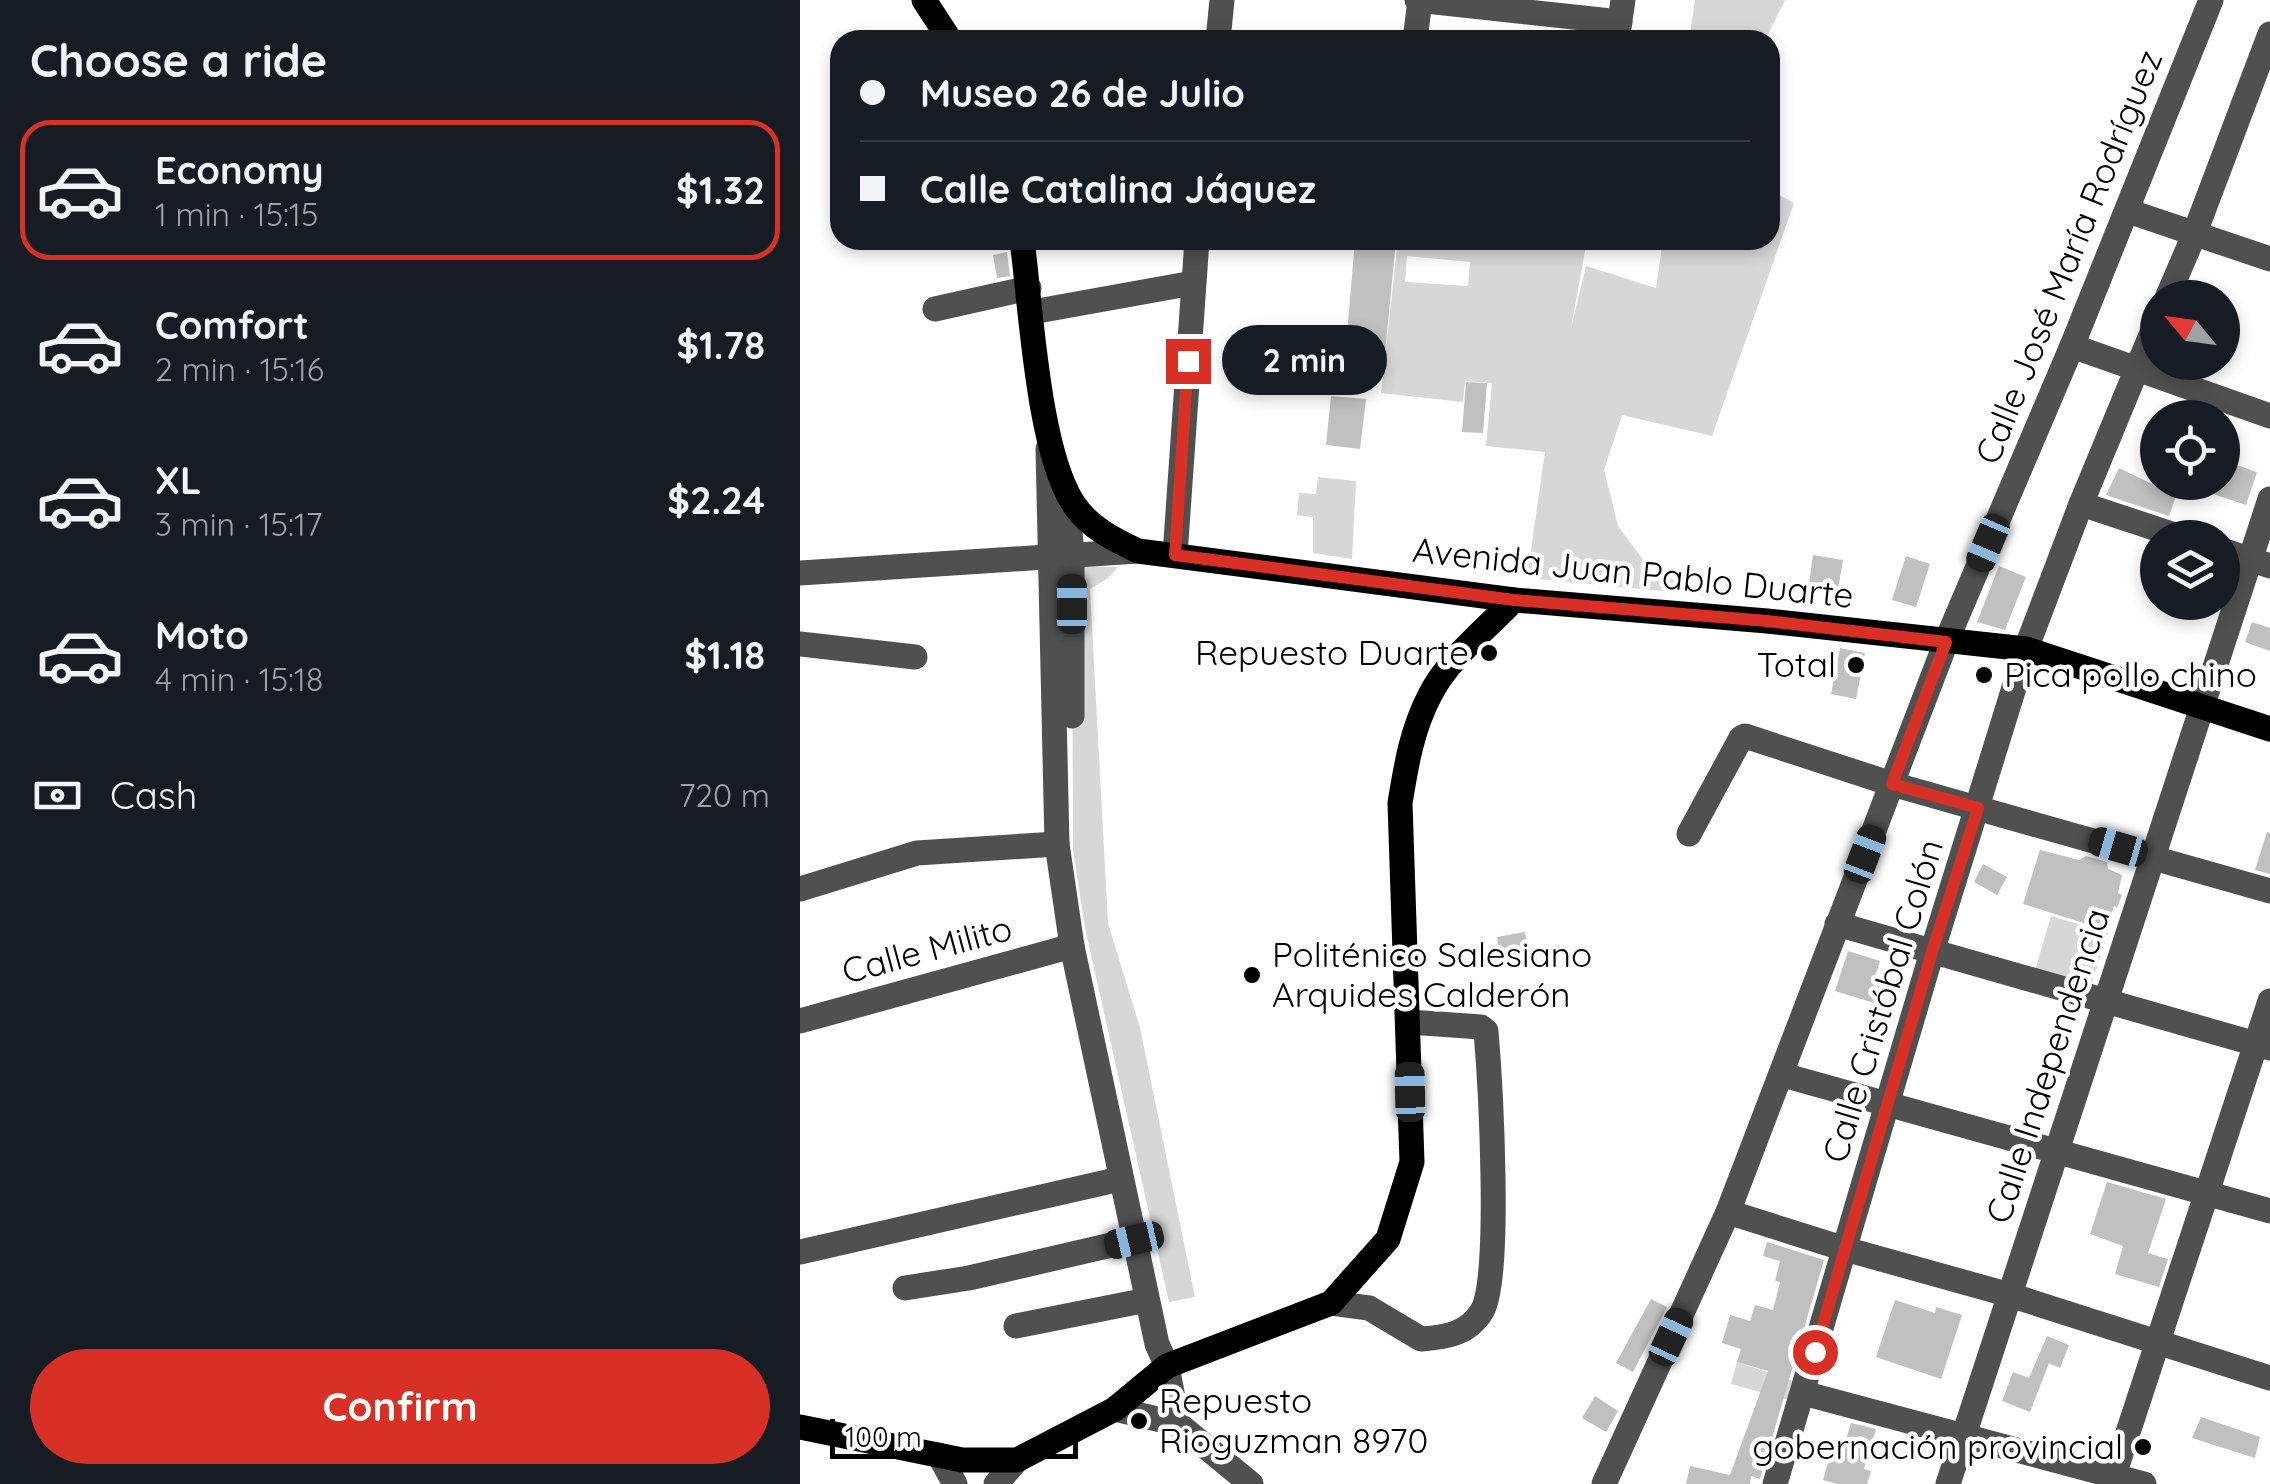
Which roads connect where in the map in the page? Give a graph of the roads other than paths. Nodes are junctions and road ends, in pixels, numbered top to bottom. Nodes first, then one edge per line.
1 (924, 0) edge
2 (1222, 0) edge
3 (1419, 0) edge
4 (2212, 0) edge
5 (1620, 21) edge
6 (944, 30) edge
7 (1219, 30) edge
8 (1416, 30) edge
9 (2270, 34) edge
10 (2128, 211) junction
11 (2194, 236) junction
12 (1023, 250) edge
13 (1195, 250) edge
14 (2270, 259) edge
15 (2174, 280) edge
16 (1192, 283) junction
17 (1030, 300) junction
18 (935, 309) dead end
19 (2072, 346) junction
20 (2140, 359) edge
21 (2136, 368) junction
22 (2270, 416) edge
23 (1047, 429) junction
24 (1066, 490) junction
25 (2270, 499) edge
26 (2081, 504) junction
27 (2140, 523) edge
28 (1138, 551) junction
29 (1062, 554) junction
30 (1175, 555) junction
31 (2260, 563) edge
32 (800, 574) edge
33 (1514, 600) junction
34 (1946, 642) junction
35 (800, 644) edge
36 (2026, 649) junction
37 (915, 656) dead end
38 (2202, 706) junction
39 (2270, 729) edge
40 (1892, 784) junction
41 (1978, 808) junction
42 (1689, 834) dead end
43 (1057, 844) junction
44 (2152, 857) junction
45 (800, 889) edge
46 (2270, 891) edge
47 (1838, 924) junction
48 (1072, 946) junction
49 (1932, 952) junction
50 (2106, 1001) junction
51 (2270, 1001) edge
52 (800, 1022) edge
53 (1409, 1022) junction
54 (2263, 1046) edge
55 (1783, 1074) junction
56 (1886, 1105) junction
57 (2057, 1151) junction
58 (1120, 1179) junction
59 (2207, 1193) junction
60 (2270, 1211) edge
61 (1728, 1212) junction
62 (1134, 1240) junction
63 (1846, 1249) junction
64 (800, 1252) edge
65 (905, 1288) dead end
66 (2010, 1294) junction
67 (1147, 1300) junction
68 (1332, 1303) junction
69 (1016, 1326) dead end
70 (2158, 1342) junction
71 (1167, 1366) junction
72 (2270, 1378) edge
73 (1804, 1392) junction
74 (1114, 1409) junction
75 (1178, 1424) junction
76 (800, 1427) edge
77 (1964, 1436) junction
78 (939, 1456) junction
79 (1018, 1460) junction
80 (2113, 1480) edge
81 (956, 1484) edge
82 (996, 1484) edge
83 (1251, 1484) edge
84 (1604, 1484) edge
85 (1775, 1484) edge
86 (1948, 1484) edge
87 (2144, 1484) edge

1 - 6 main road
2 - 7 street
3 - 5 street
3 - 8 street
4 - 10 street, Calle José María Rodríguez
9 - 11 street
10 - 11 street
10 - 19 street, Calle José María Rodríguez
11 - 14 street
11 - 15 street
12 - 17 main road, Avenida Juan Pablo Duarte
13 - 16 street
16 - 17 street
16 - 30 street
17 - 18 street
17 - 23 main road, Avenida Juan Pablo Duarte
19 - 21 street
19 - 34 street, Calle José María Rodríguez
20 - 21 street, Calle Cristóbal Colón
21 - 22 street
21 - 26 street, Calle Cristóbal Colón
23 - 24 main road, Avenida Juan Pablo Duarte
23 - 29 street
24 - 28 main road, Avenida Juan Pablo Duarte
24 - 29 street
25 - 31 street, Calle Independencia
26 - 27 street
26 - 36 street, Calle Cristóbal Colón
28 - 29 street
28 - 30 main road, Avenida Juan Pablo Duarte
29 - 32 street
29 - 43 street
29 - 71 street
30 - 33 main road, Avenida Juan Pablo Duarte
31 - 38 street, Calle Independencia
33 - 34 main road, Avenida Juan Pablo Duarte
33 - 53 main road
34 - 36 main road, Avenida Juan Pablo Duarte
34 - 40 street, Calle José María Rodríguez
35 - 37 street
36 - 38 main road, Avenida Juan Pablo Duarte
36 - 41 street, Calle Cristóbal Colón
38 - 39 main road, Avenida Juan Pablo Duarte
38 - 44 street, Calle Independencia
40 - 41 street
40 - 42 street
40 - 47 street, Calle José María Rodríguez
41 - 44 street
41 - 49 street, Calle Cristóbal Colón
43 - 45 street
43 - 48 street
44 - 46 street
44 - 50 street, Calle Independencia
47 - 49 street
47 - 55 street, Calle José María Rodríguez
48 - 52 street, Calle Milito
48 - 58 street
49 - 50 street
49 - 56 street, Calle Cristóbal Colón
50 - 54 street
50 - 57 street, Calle Independencia
51 - 54 street
53 - 68 main road
53 - 68 street
54 - 59 street
55 - 56 street
55 - 61 street, Calle José María Rodríguez
56 - 57 street
56 - 63 street, Calle Cristóbal Colón
57 - 59 street
57 - 66 street, Calle Independencia
58 - 62 street
58 - 64 street
59 - 60 street
59 - 70 street
61 - 63 street
61 - 84 street, Calle José María Rodríguez
62 - 65 street
62 - 67 street
63 - 66 street
63 - 73 street, Calle Cristóbal Colón
66 - 70 street
66 - 77 street, Calle Independencia
67 - 69 street
67 - 71 street
68 - 71 main road
70 - 72 street
70 - 80 street
71 - 74 main road
71 - 75 street
73 - 77 street
73 - 85 street, Calle Cristóbal Colón
74 - 75 street
74 - 79 main road
75 - 83 street
76 - 78 main road
77 - 80 street
77 - 86 street, Calle Independencia
78 - 79 main road
78 - 81 street
79 - 82 street
80 - 87 street

